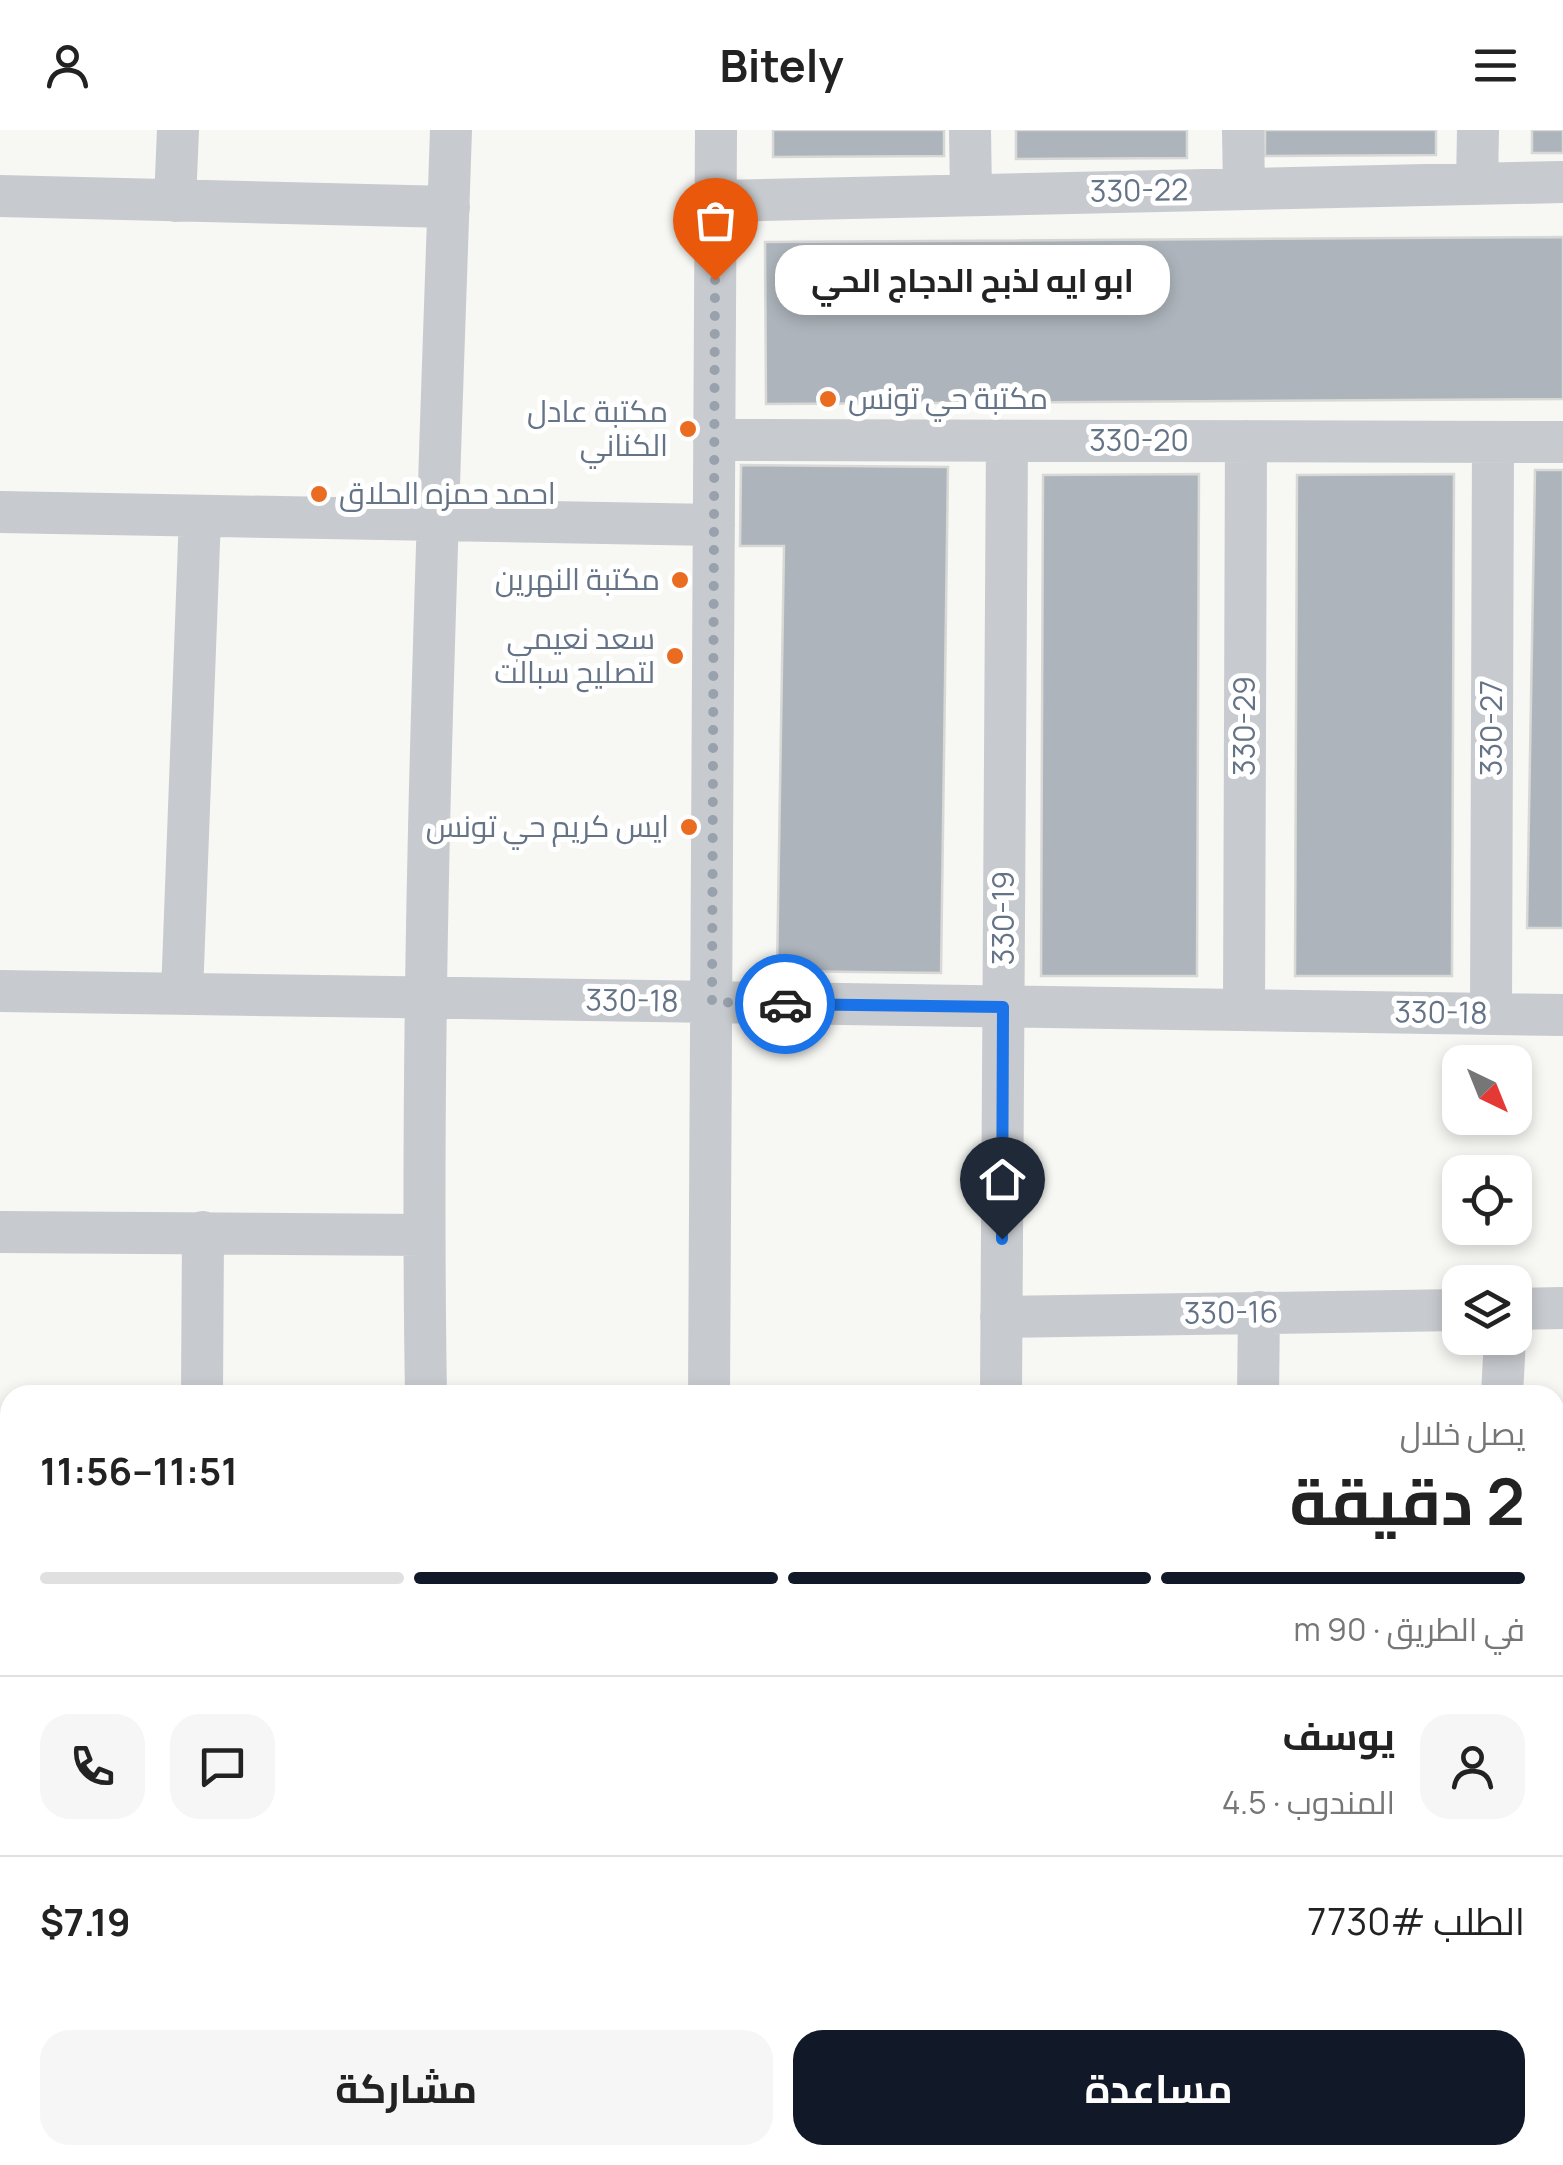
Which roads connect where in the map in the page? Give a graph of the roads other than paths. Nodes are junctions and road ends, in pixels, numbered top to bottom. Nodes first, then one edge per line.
1 (178, 130) edge
2 (452, 130) edge
3 (716, 130) edge
4 (970, 130) edge
5 (1242, 130) edge
6 (1478, 130) edge
7 (1563, 182) edge
8 (1477, 184) junction
9 (1244, 189) junction
10 (971, 195) junction
11 (0, 196) edge
12 (175, 200) junction
13 (715, 201) junction
14 (449, 207) junction
15 (714, 440) junction
16 (1008, 440) junction
17 (1246, 441) junction
18 (1494, 442) junction
19 (1563, 442) edge
20 (0, 512) edge
21 (200, 516) junction
22 (438, 520) junction
23 (714, 525) junction
24 (0, 991) edge
25 (182, 994) junction
26 (425, 998) junction
27 (712, 1002) junction
28 (1003, 1007) junction
29 (1244, 1010) junction
30 (1491, 1014) junction
31 (1563, 1015) edge
32 (0, 1232) edge
33 (202, 1232) junction
34 (424, 1235) junction
35 (1563, 1308) edge
36 (1532, 1309) edge
37 (1442, 1310) edge
38 (1259, 1312) junction
39 (1001, 1317) junction
40 (1504, 1355) edge
41 (202, 1385) edge
42 (426, 1385) edge
43 (709, 1385) edge
44 (1001, 1385) edge
45 (1258, 1385) edge
46 (1503, 1385) edge

1 - 12 street
2 - 14 street
3 - 13 street
4 - 10 street
5 - 9 street
6 - 8 street
7 - 8 street, 330-22
8 - 9 street, 330-22
9 - 10 street, 330-22
10 - 13 street, 330-22
11 - 12 street
12 - 14 street
13 - 15 street
14 - 22 street
15 - 16 street, 330-20
15 - 23 street
16 - 17 street, 330-20
16 - 28 street, 330-19
17 - 18 street, 330-20
17 - 29 street, 330-29
18 - 19 street, 330-20
18 - 30 street, 330-27
20 - 21 street
21 - 22 street
21 - 25 street
22 - 23 street
22 - 26 street
23 - 27 street
24 - 25 street, 330-18
25 - 26 street, 330-18
26 - 27 street, 330-18
26 - 34 street
27 - 28 street, 330-18
27 - 43 street
28 - 29 street, 330-18
28 - 39 street, 330-19
29 - 30 street, 330-18
30 - 31 street, 330-18
32 - 33 street
33 - 34 street
33 - 41 street
34 - 42 street
35 - 36 street
37 - 38 street, 330-16
38 - 39 street, 330-16
38 - 45 street
39 - 44 street, 330-19
40 - 46 street

